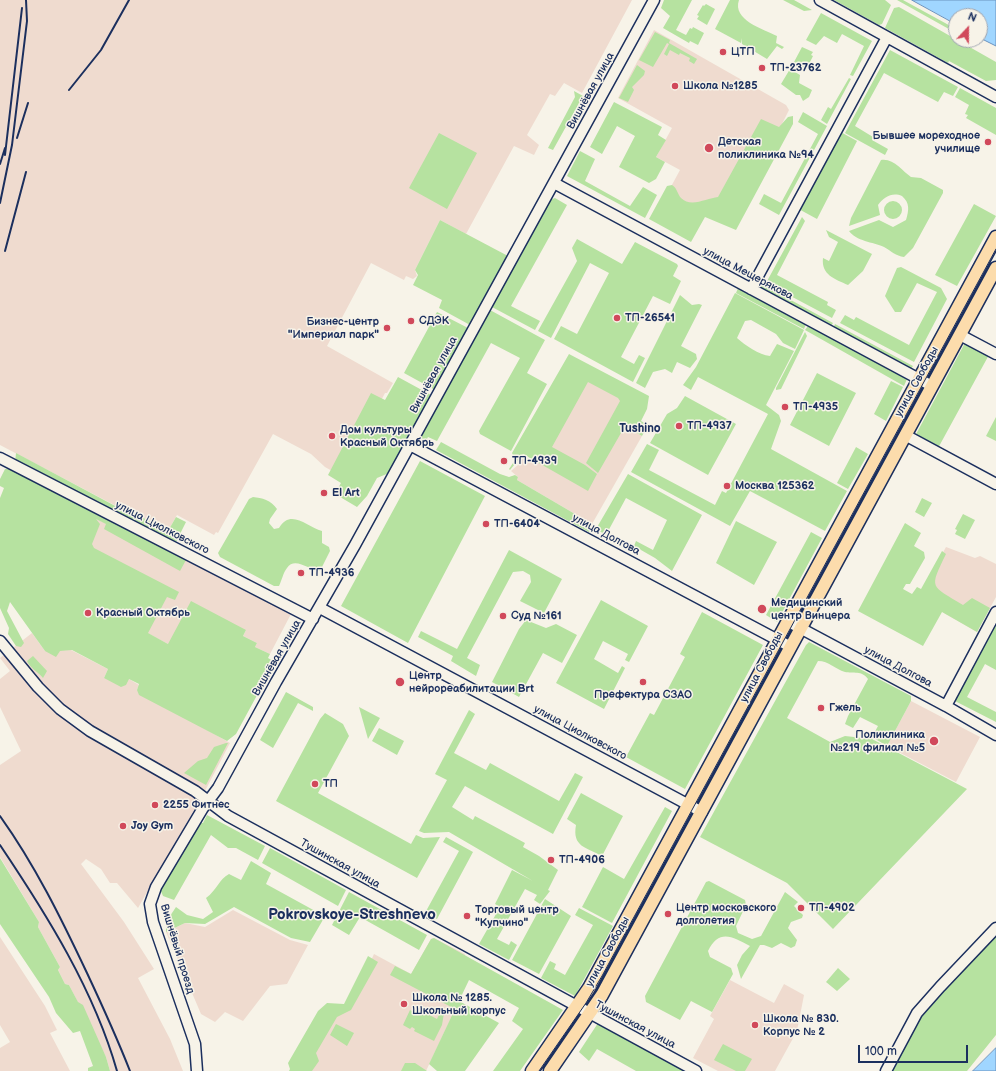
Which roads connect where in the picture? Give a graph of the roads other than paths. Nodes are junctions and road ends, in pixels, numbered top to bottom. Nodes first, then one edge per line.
1 (654, 0) edge
2 (820, 0) edge
3 (887, 37) junction
4 (996, 97) edge
5 (554, 183) junction
6 (996, 237) edge
7 (996, 268) edge
8 (751, 289) junction
9 (960, 335) junction
10 (996, 354) edge
11 (919, 379) junction
12 (932, 386) junction
13 (905, 435) junction
14 (410, 445) junction
15 (0, 458) edge
16 (996, 484) edge
17 (320, 608) junction
18 (996, 612) edge
19 (314, 619) junction
20 (787, 621) junction
21 (801, 628) junction
22 (777, 640) junction
23 (0, 641) edge
24 (791, 647) junction
25 (946, 706) junction
26 (996, 735) edge
27 (209, 801) junction
28 (688, 804) junction
29 (702, 812) junction
30 (996, 928) edge
31 (577, 1007) junction
32 (590, 1014) junction
33 (197, 1071) edge
34 (532, 1071) edge
35 (550, 1071) edge
36 (696, 1071) edge
37 (886, 1071) edge

1 - 5 street, Вишнёвая улица
2 - 3 street
3 - 4 street
3 - 8 street
5 - 8 street, улица Мещерякова
5 - 14 street, Вишнёвая улица
6 - 11 main road, улица Свободы
7 - 9 main road, улица Свободы
8 - 11 street, улица Мещерякова
9 - 10 street
9 - 12 main road, улица Свободы
11 - 12 street, улица Мещерякова
11 - 20 main road, улица Свободы
12 - 13 main road, улица Свободы
13 - 16 street
13 - 21 main road, улица Свободы
14 - 17 street, Вишнёвая улица
14 - 22 street, улица Долгова
15 - 19 street, улица Циолковского
17 - 19 street, Вишнёвая улица
17 - 28 street, улица Циолковского
18 - 25 street
19 - 27 street, Вишнёвая улица
20 - 21 street, улица Долгова
20 - 22 main road, улица Свободы
21 - 24 main road, улица Свободы
21 - 25 street, улица Долгова
22 - 24 street, улица Долгова
22 - 28 main road, улица Свободы
23 - 27 street, Тушинская улица
24 - 29 main road, улица Свободы
25 - 26 street, улица Долгова
27 - 31 street, Тушинская улица
27 - 33 street, Вишнёвый проезд
28 - 29 street, улица Циолковского
28 - 31 main road, улица Свободы
29 - 32 main road, улица Свободы
30 - 37 street
31 - 32 street, Тушинская улица
31 - 34 main road, улица Свободы
32 - 35 main road, улица Свободы
32 - 36 street, Тушинская улица

